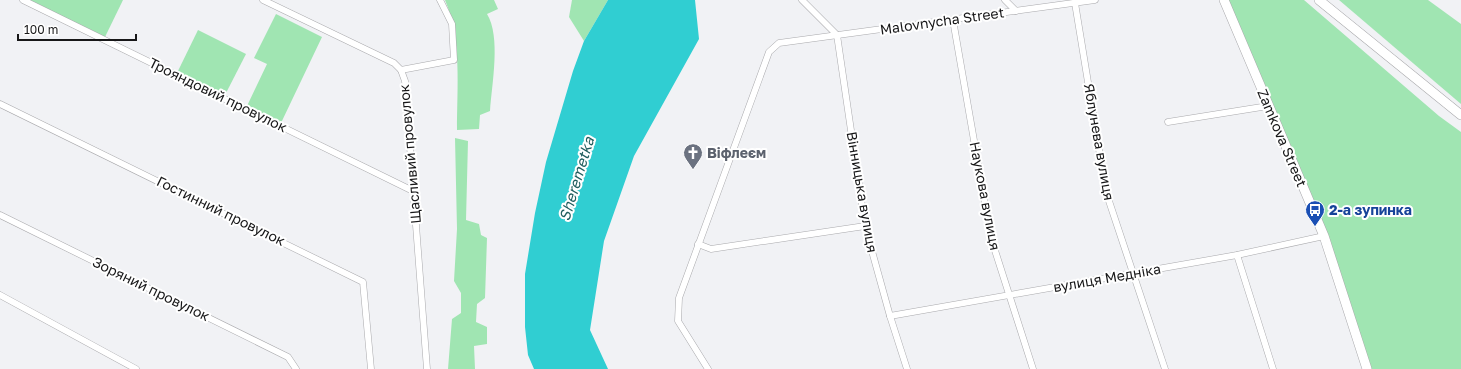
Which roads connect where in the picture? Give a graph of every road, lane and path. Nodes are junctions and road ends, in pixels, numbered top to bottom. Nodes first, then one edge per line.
1 (24, 0) edge
2 (263, 0) edge
3 (440, 0) edge
4 (802, 0) edge
5 (1006, 0) edge
6 (1095, 0) edge
7 (1224, 0) edge
8 (1319, 0) edge
9 (1075, 3) junction
10 (1016, 11) junction
11 (953, 20) junction
12 (837, 35) junction
13 (401, 70) junction
14 (0, 104) edge
15 (1268, 106) junction
16 (1461, 115) edge
17 (1168, 122) dead end
18 (413, 191) junction
19 (0, 215) edge
20 (865, 226) junction
21 (1324, 236) junction
22 (698, 244) junction
23 (1237, 255) junction
24 (1134, 273) junction
25 (0, 295) edge
26 (1010, 295) junction
27 (890, 316) junction
28 (136, 369) edge
29 (296, 369) edge
30 (371, 369) edge
31 (427, 369) edge
32 (708, 369) edge
33 (907, 369) edge
34 (1033, 369) edge
35 (1165, 369) edge
36 (1273, 369) edge
37 (1367, 369) edge

1 - 18 street, Трояндовий провулок
2 - 13 street, Щасливий провулок
3 - 13 street
4 - 12 street
5 - 10 street
6 - 9 street, Malovnycha Street
7 - 15 street, Zamkova Street
8 - 16 street
9 - 10 street, Malovnycha Street
9 - 24 street, Яблунева вулиця
10 - 11 street, Malovnycha Street
11 - 12 street, Malovnycha Street
11 - 26 street, Наукова вулиця
12 - 20 street, Вінницька вулиця
12 - 22 street, Malovnycha Street
13 - 18 street, Щасливий провулок
14 - 30 street, Гостинний провулок
15 - 17 street
15 - 21 street, Zamkova Street
18 - 31 street, Щасливий провулок
19 - 29 street, Зоряний провулок
20 - 22 street
20 - 27 street, Вінницька вулиця
21 - 23 street, вулиця Медніка
21 - 37 street, Zamkova Street
22 - 32 street, Malovnycha Street
23 - 24 street, вулиця Медніка
23 - 36 street
24 - 26 street, вулиця Медніка
24 - 35 street, Яблунева вулиця
25 - 28 street
26 - 27 street, вулиця Медніка
26 - 34 street, Наукова вулиця
27 - 33 street, Вінницька вулиця

